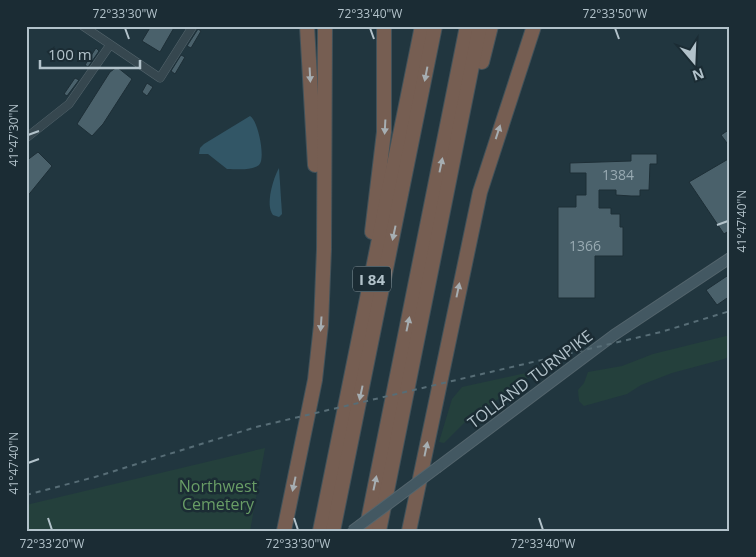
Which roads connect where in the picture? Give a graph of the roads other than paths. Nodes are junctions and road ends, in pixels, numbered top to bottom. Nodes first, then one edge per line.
1 (83, 26) edge
2 (192, 26) edge
3 (307, 26) edge
4 (325, 26) edge
5 (384, 26) edge
6 (422, 26) edge
7 (435, 26) edge
8 (467, 26) edge
9 (480, 26) edge
10 (491, 26) edge
11 (534, 26) edge
12 (110, 45) junction
13 (464, 116) junction
14 (26, 138) edge
15 (730, 258) edge
16 (323, 276) junction
17 (369, 293) junction
18 (284, 531) edge
19 (320, 531) edge
20 (333, 531) edge
21 (352, 531) edge
22 (366, 531) edge
23 (379, 531) edge
24 (409, 531) edge

1 - 12 street
2 - 12 street
3 -> 16 highway
4 - 16 highway
5 -> 17 highway
6 - 17 highway, I 84
7 -> 20 highway
22 -> 8 highway
9 - 13 highway
10 - 13 highway
24 -> 11 highway
12 - 14 street
13 - 23 highway
15 - 21 main road, TOLLAND TURNPIKE, bridge
16 -> 18 highway
17 - 19 highway, I 84

